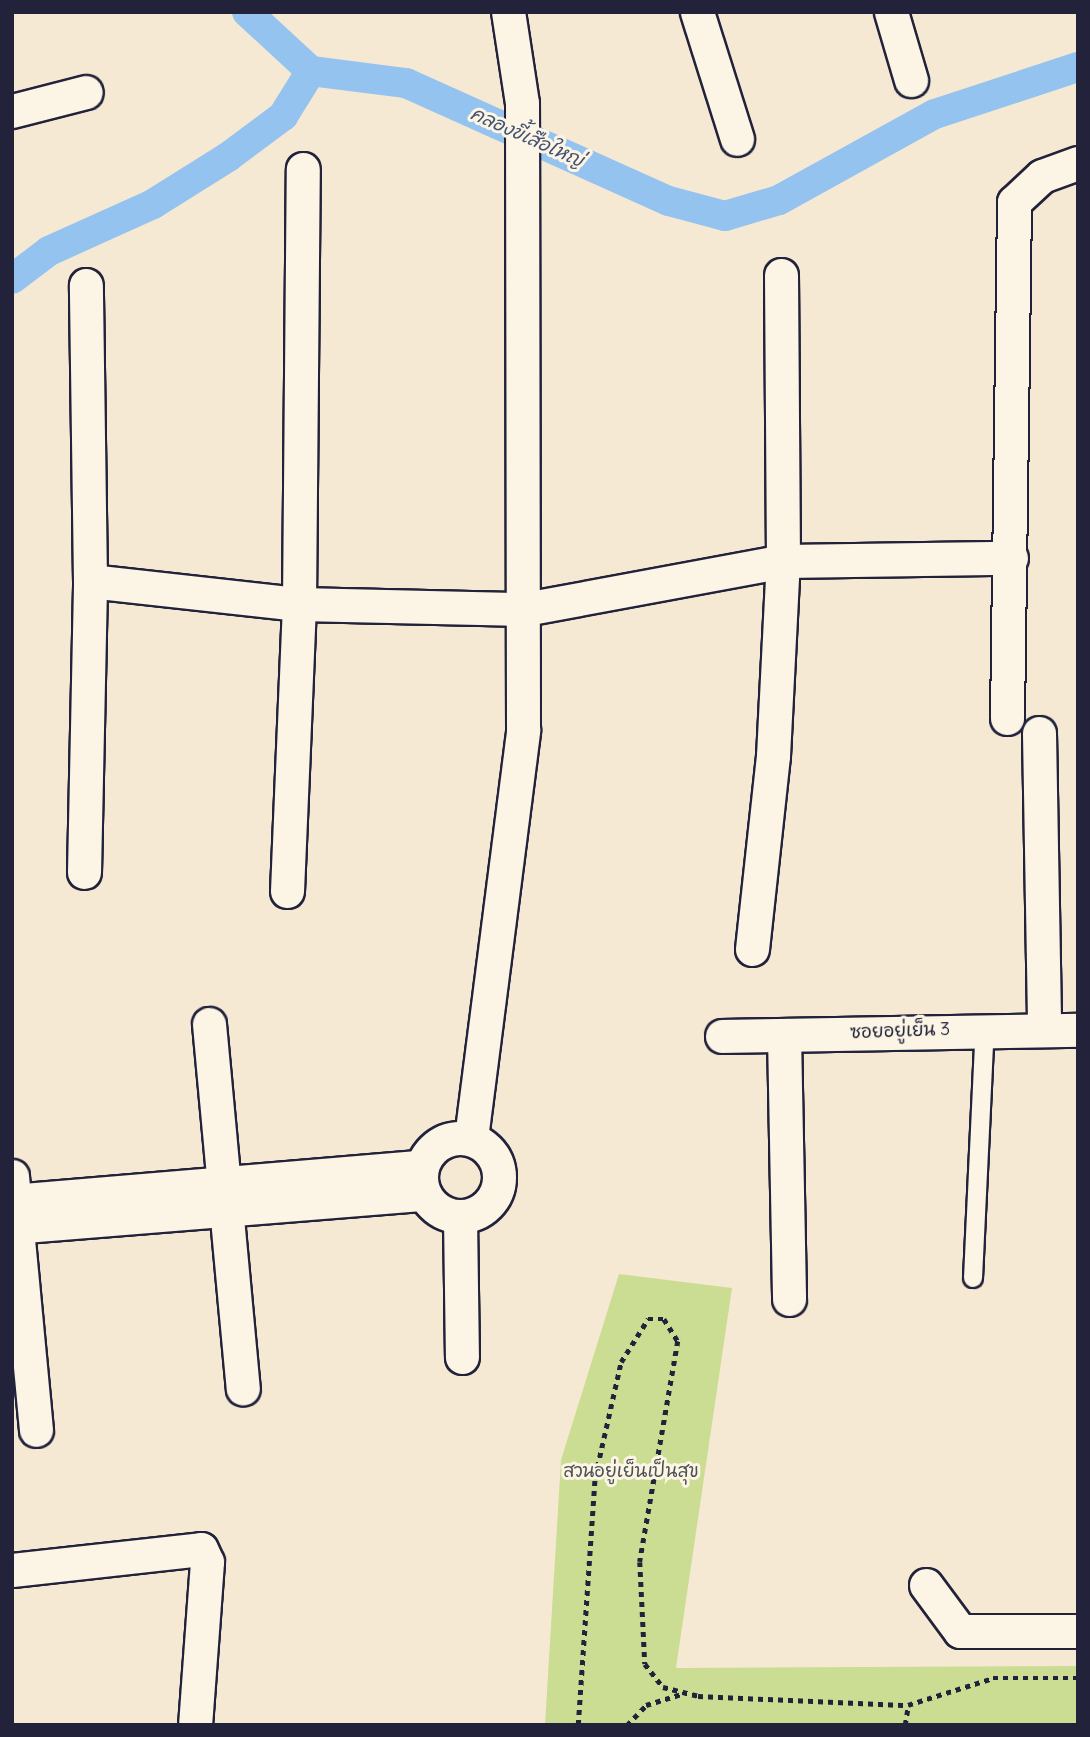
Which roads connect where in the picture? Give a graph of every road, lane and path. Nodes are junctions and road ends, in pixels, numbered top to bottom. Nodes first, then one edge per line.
1 (508, 12) edge
2 (697, 12) edge
3 (891, 12) edge
4 (911, 80) dead end
5 (86, 92) dead end
6 (12, 111) edge
7 (737, 139) dead end
8 (1078, 163) edge
9 (303, 169) dead end
10 (781, 275) dead end
11 (86, 285) dead end
12 (1011, 558) junction
13 (783, 561) junction
14 (90, 581) junction
15 (299, 604) junction
16 (525, 609) junction
17 (1007, 718) dead end
18 (1039, 733) dead end
19 (84, 872) dead end
20 (287, 891) dead end
21 (752, 949) dead end
22 (209, 1024) dead end
23 (985, 1028) junction
24 (1044, 1030) junction
25 (1078, 1030) edge
26 (784, 1035) junction
27 (722, 1036) dead end
28 (471, 1138) junction
29 (224, 1179) junction
30 (423, 1181) junction
31 (14, 1206) edge
32 (227, 1212) junction
33 (460, 1217) junction
34 (973, 1278) dead end
35 (789, 1299) dead end
36 (462, 1357) dead end
37 (243, 1388) dead end
38 (36, 1430) dead end
39 (12, 1570) edge
40 (926, 1585) dead end
41 (1078, 1631) edge
42 (1078, 1678) edge
43 (686, 1693) junction
44 (908, 1705) junction
45 (195, 1725) edge
46 (578, 1725) edge
47 (627, 1725) edge
48 (905, 1725) edge

1 - 16 street
2 - 7 street
3 - 4 street
5 - 6 street
8 - 12 street
9 - 15 street
10 - 13 street
11 - 14 street
12 - 13 street
12 - 17 street
13 - 16 street
13 - 21 street
14 - 15 street
14 - 19 street
15 - 16 street
15 - 20 street
16 - 28 street
18 - 24 street
22 - 29 street
23 - 24 street, ซอยอยู่เย็น 3
23 - 26 street, ซอยอยู่เย็น 3
23 - 34 lane
24 - 25 street, ซอยอยู่เย็น 3
26 - 27 street, ซอยอยู่เย็น 3
26 - 35 street
28 - 30 street
28 - 33 street
29 - 30 street
29 - 31 street
29 - 32 street
30 - 32 street
30 - 33 street
31 - 32 street
31 - 38 street
32 - 37 street
33 - 36 street
39 - 45 street
40 - 41 street
42 - 44 path
43 - 44 path
43 - 46 path
43 - 47 path
44 - 48 path

